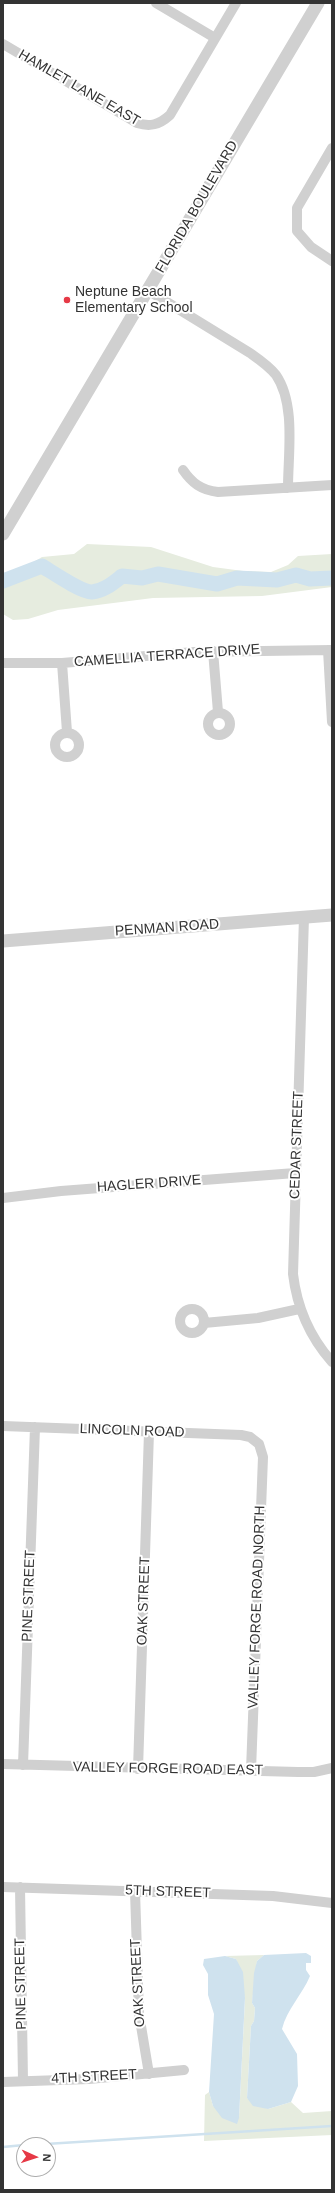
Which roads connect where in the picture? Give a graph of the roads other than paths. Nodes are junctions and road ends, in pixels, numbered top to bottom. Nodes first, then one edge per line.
1 (156, 3) edge
2 (236, 3) edge
3 (318, 3) edge
4 (215, 38) junction
5 (3, 44) edge
6 (332, 148) edge
7 (332, 261) edge
8 (149, 291) junction
9 (182, 470) dead end
10 (332, 485) edge
11 (288, 488) junction
12 (3, 534) edge
13 (330, 650) edge
14 (213, 651) junction
15 (62, 662) junction
16 (3, 663) edge
17 (218, 712) dead end
18 (332, 722) edge
19 (67, 732) dead end
20 (332, 915) edge
21 (304, 917) junction
22 (3, 941) edge
23 (295, 1173) junction
24 (3, 1198) edge
25 (300, 1309) junction
26 (204, 1322) dead end
27 (332, 1362) edge
28 (3, 1426) edge
29 (35, 1427) junction
30 (149, 1432) junction
31 (259, 1444) joint
32 (3, 1764) edge
33 (23, 1765) junction
34 (332, 1768) edge
35 (138, 1769) junction
36 (252, 1770) junction
37 (3, 1887) edge
38 (20, 1887) junction
39 (135, 1891) junction
40 (332, 1903) edge
41 (184, 2070) dead end
42 (149, 2074) junction
43 (23, 2081) junction
44 (3, 2082) edge

1 - 4 street
2 - 4 street
3 - 8 street, FLORIDA BOULEVARD
4 - 5 street, HAMLET LANE EAST
6 - 7 street
8 - 11 street
8 - 12 street, FLORIDA BOULEVARD
9 - 11 street
10 - 11 street
13 - 14 street, CAMELLIA TERRACE DRIVE
13 - 18 street
14 - 15 street, CAMELLIA TERRACE DRIVE
14 - 17 street
15 - 16 street, CAMELLIA TERRACE DRIVE
15 - 19 street
20 - 21 street, PENMAN ROAD
21 - 22 street, PENMAN ROAD
21 - 23 street, CEDAR STREET
23 - 24 street, HAGLER DRIVE
23 - 25 street, CEDAR STREET
25 - 26 street
25 - 27 street, CEDAR STREET
28 - 29 street, LINCOLN ROAD
29 - 30 street, LINCOLN ROAD
29 - 33 street, PINE STREET
30 - 31 street, LINCOLN ROAD
30 - 35 street, OAK STREET
31 - 36 street, VALLEY FORGE ROAD NORTH
32 - 33 street, VALLEY FORGE ROAD EAST
33 - 35 street, VALLEY FORGE ROAD EAST
34 - 36 street, VALLEY FORGE ROAD EAST
35 - 36 street, VALLEY FORGE ROAD EAST
37 - 38 street, 5TH STREET
38 - 39 street, 5TH STREET
38 - 43 street, PINE STREET
39 - 40 street, 5TH STREET
39 - 42 street, OAK STREET
41 - 42 street, 4TH STREET
42 - 43 street, 4TH STREET
43 - 44 street, 4TH STREET

